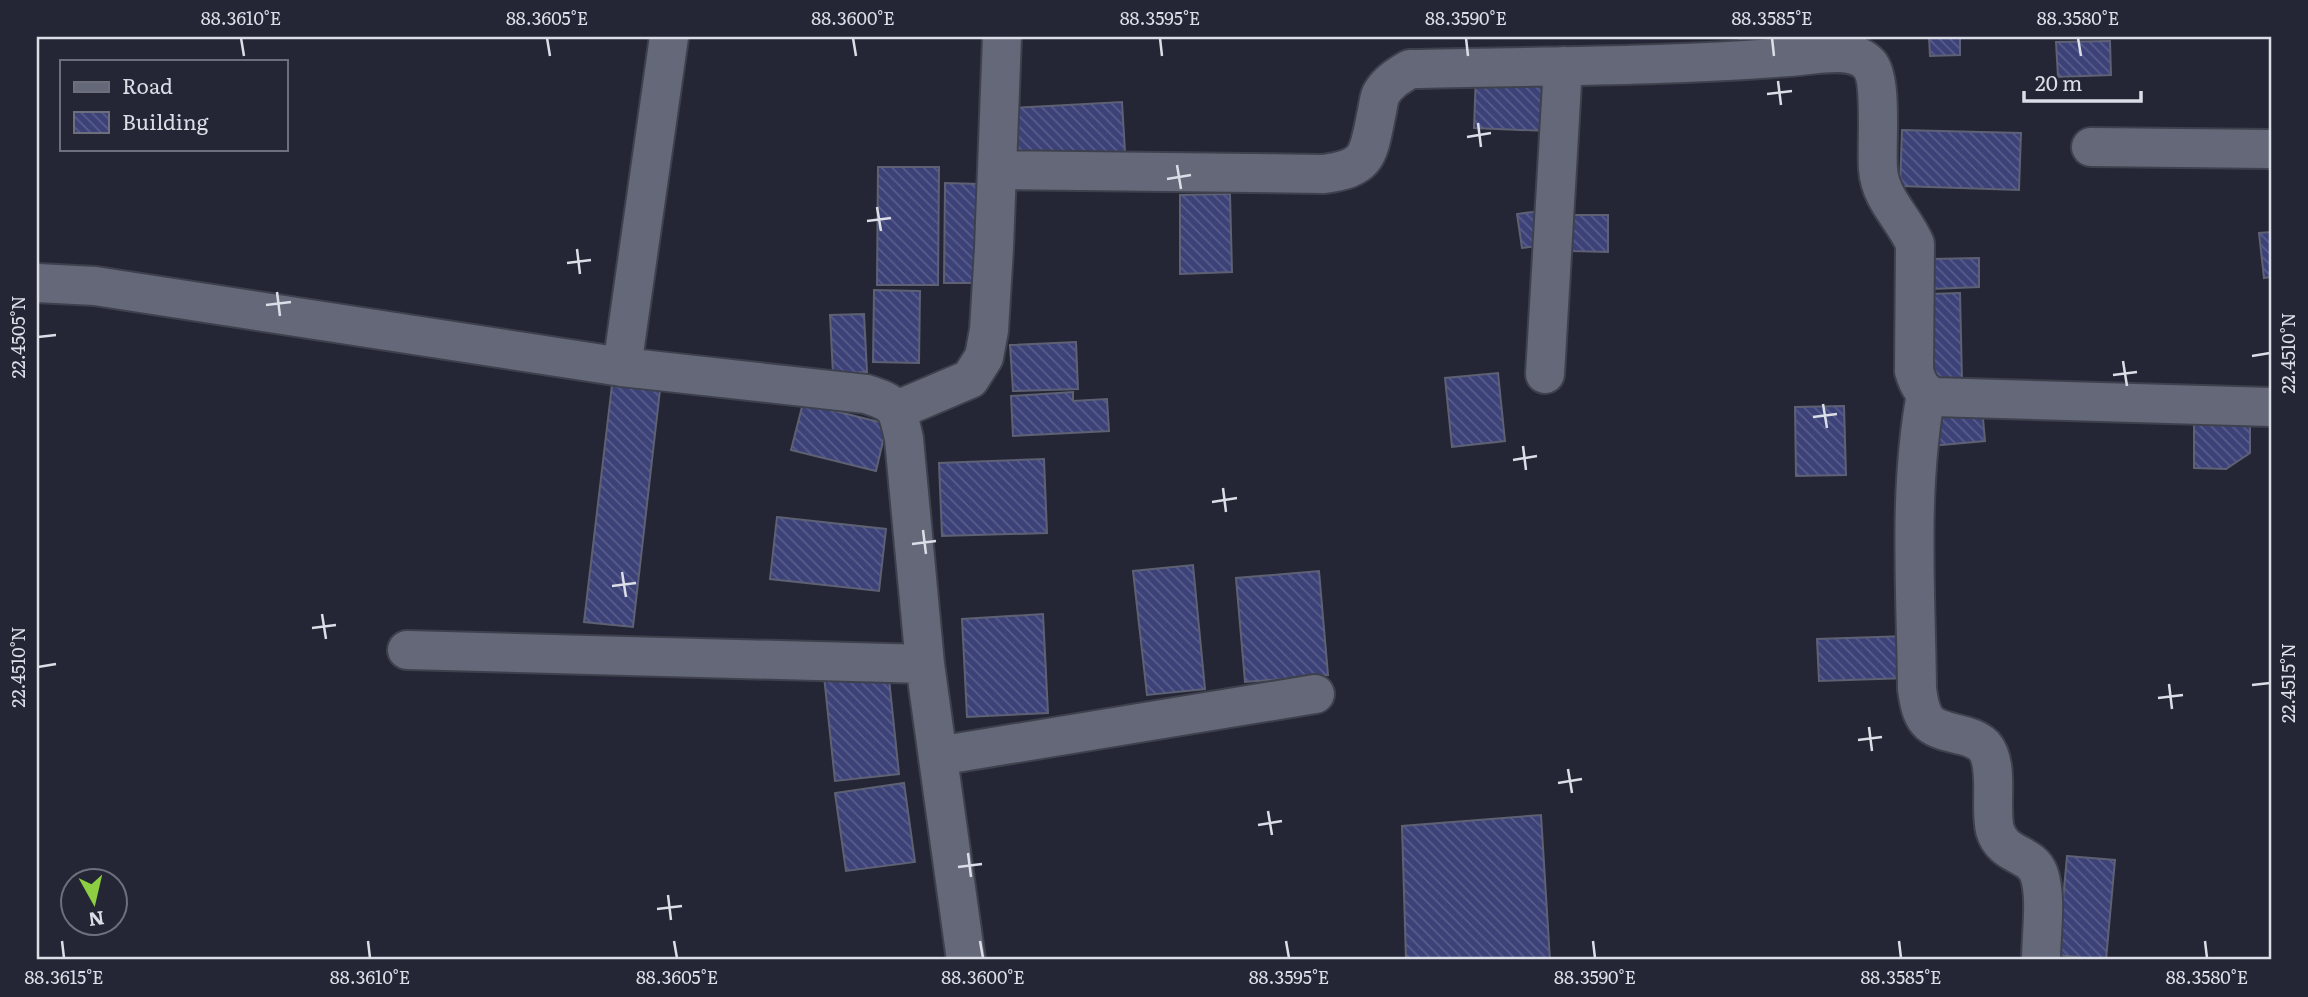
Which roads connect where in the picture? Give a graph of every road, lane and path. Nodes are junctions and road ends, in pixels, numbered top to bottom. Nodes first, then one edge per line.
1 (669, 37) edge
2 (1002, 37) edge
3 (1867, 46) edge
4 (1563, 66) junction
5 (2091, 147) dead end
6 (2271, 149) edge
7 (998, 170) junction
8 (37, 283) edge
9 (622, 367) junction
10 (1545, 374) dead end
11 (1926, 394) junction
12 (2271, 407) edge
13 (897, 410) junction
14 (407, 650) dead end
15 (925, 664) junction
16 (1315, 694) dead end
17 (938, 756) junction
18 (966, 960) edge
19 (2041, 960) edge

1 - 9 street
2 - 7 street
3 - 4 street
3 - 11 street
4 - 7 street
4 - 10 street
5 - 6 street
7 - 13 street
8 - 9 street
9 - 13 street
11 - 12 street
11 - 19 street
13 - 15 street
14 - 15 street
15 - 17 street
16 - 17 street
17 - 18 street

